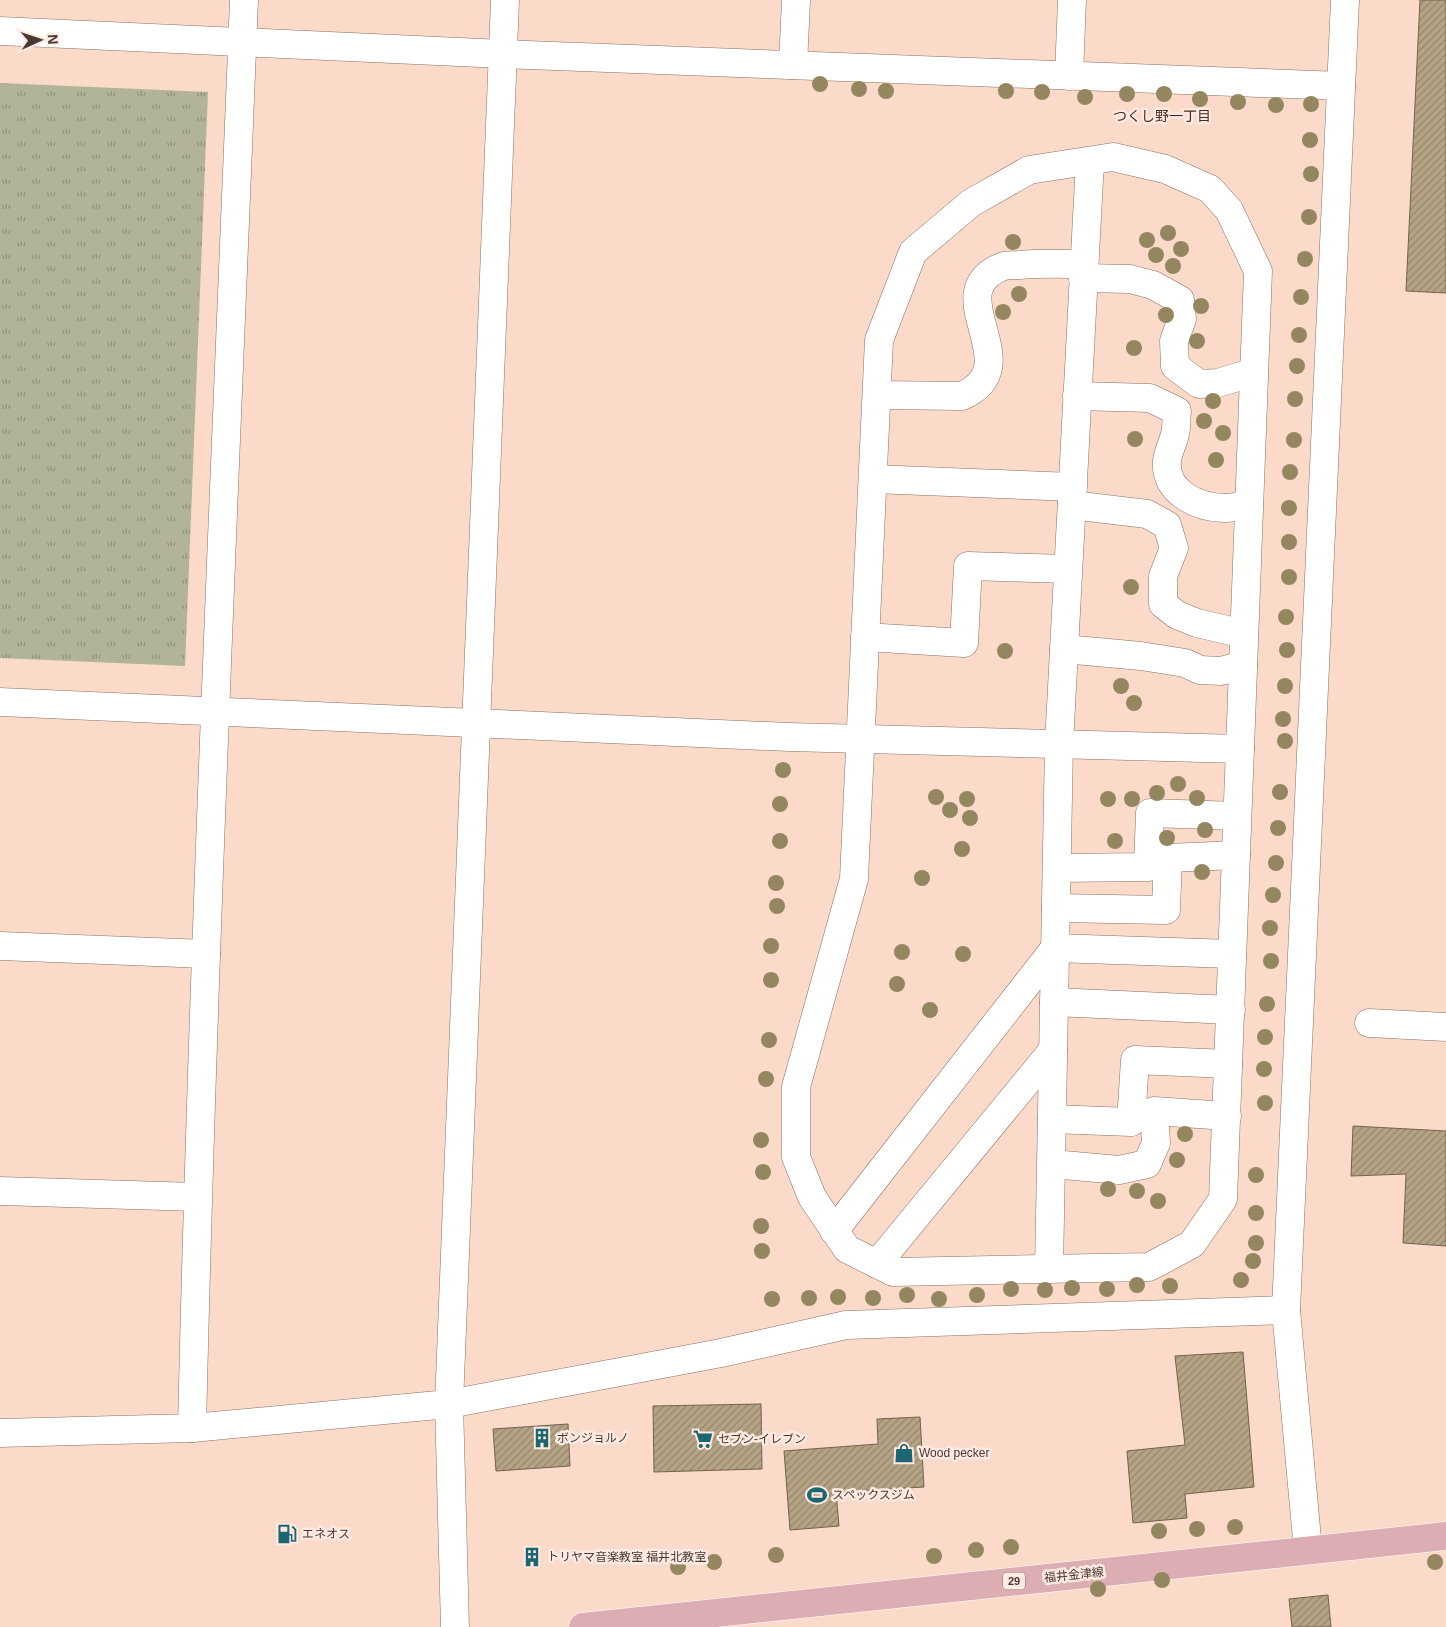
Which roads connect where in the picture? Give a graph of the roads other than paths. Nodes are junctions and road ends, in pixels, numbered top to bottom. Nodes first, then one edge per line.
1 (244, 0) edge
2 (505, 0) edge
3 (796, 0) edge
4 (1072, 0) edge
5 (1345, 0) edge
6 (0, 31) edge
7 (242, 43) junction
8 (503, 54) junction
9 (793, 66) junction
10 (1069, 76) junction
11 (1341, 86) junction
12 (1090, 161) junction
13 (1084, 271) junction
14 (1254, 372) junction
15 (877, 395) junction
16 (1077, 396) junction
17 (873, 479) junction
18 (1072, 496) junction
19 (1249, 504) junction
20 (1068, 569) junction
21 (1244, 634) junction
22 (865, 637) junction
23 (1064, 649) junction
24 (1243, 665) junction
25 (0, 702) edge
26 (215, 711) junction
27 (475, 723) junction
28 (860, 739) junction
29 (1059, 744) junction
30 (1240, 749) junction
31 (1237, 816) junction
32 (1236, 856) junction
33 (1057, 868) junction
34 (1056, 908) junction
35 (0, 946) edge
36 (1056, 948) junction
37 (206, 954) junction
38 (1232, 954) junction
39 (1054, 1002) junction
40 (1230, 1010) junction
41 (1369, 1023) dead end
42 (1446, 1027) edge
43 (1053, 1050) junction
44 (1228, 1064) junction
45 (1227, 1116) junction
46 (1052, 1118) junction
47 (1052, 1164) junction
48 (0, 1191) edge
49 (197, 1197) junction
50 (834, 1231) junction
51 (877, 1264) junction
52 (1049, 1269) junction
53 (1286, 1310) junction
54 (449, 1404) junction
55 (192, 1428) junction
56 (0, 1434) edge
57 (1446, 1536) edge
58 (1308, 1550) junction
59 (455, 1627) edge
60 (582, 1627) edge

1 - 7 street
2 - 8 street
3 - 9 street
4 - 10 street
5 - 11 street
6 - 7 street
7 - 8 street
7 - 26 street
8 - 9 street
8 - 27 street
9 - 10 street
10 - 11 street
11 - 53 street
12 - 13 street
12 - 14 street
12 - 15 street
13 - 14 street
13 - 15 street
13 - 16 street
14 - 19 street
15 - 17 street
16 - 18 street
16 - 19 street
17 - 18 street
17 - 22 street
18 - 20 street
18 - 21 street
19 - 21 street
20 - 22 street
20 - 23 street
21 - 24 street
22 - 28 street
23 - 24 street
23 - 29 street
24 - 30 street
25 - 26 street
26 - 27 street
26 - 37 street
27 - 28 street
27 - 54 street
28 - 29 street
28 - 50 street
29 - 30 street
29 - 33 street
30 - 31 street
31 - 32 street
31 - 33 street
32 - 34 street
32 - 38 street
33 - 34 street
34 - 36 street
35 - 37 street
36 - 38 street
36 - 39 street
36 - 50 street
37 - 49 street
38 - 40 street
39 - 40 street
39 - 43 street
40 - 44 street
41 - 42 street
43 - 46 street
43 - 51 street
44 - 45 street
44 - 46 street
45 - 47 street
45 - 52 street
46 - 47 street
47 - 52 street
48 - 49 street
49 - 55 street
50 - 51 street
51 - 52 street
53 - 54 street
53 - 58 street
54 - 55 street
54 - 59 street
55 - 56 street
57 - 58 main road, 福井金津線 / 29
58 - 60 main road, 福井金津線 / 29

